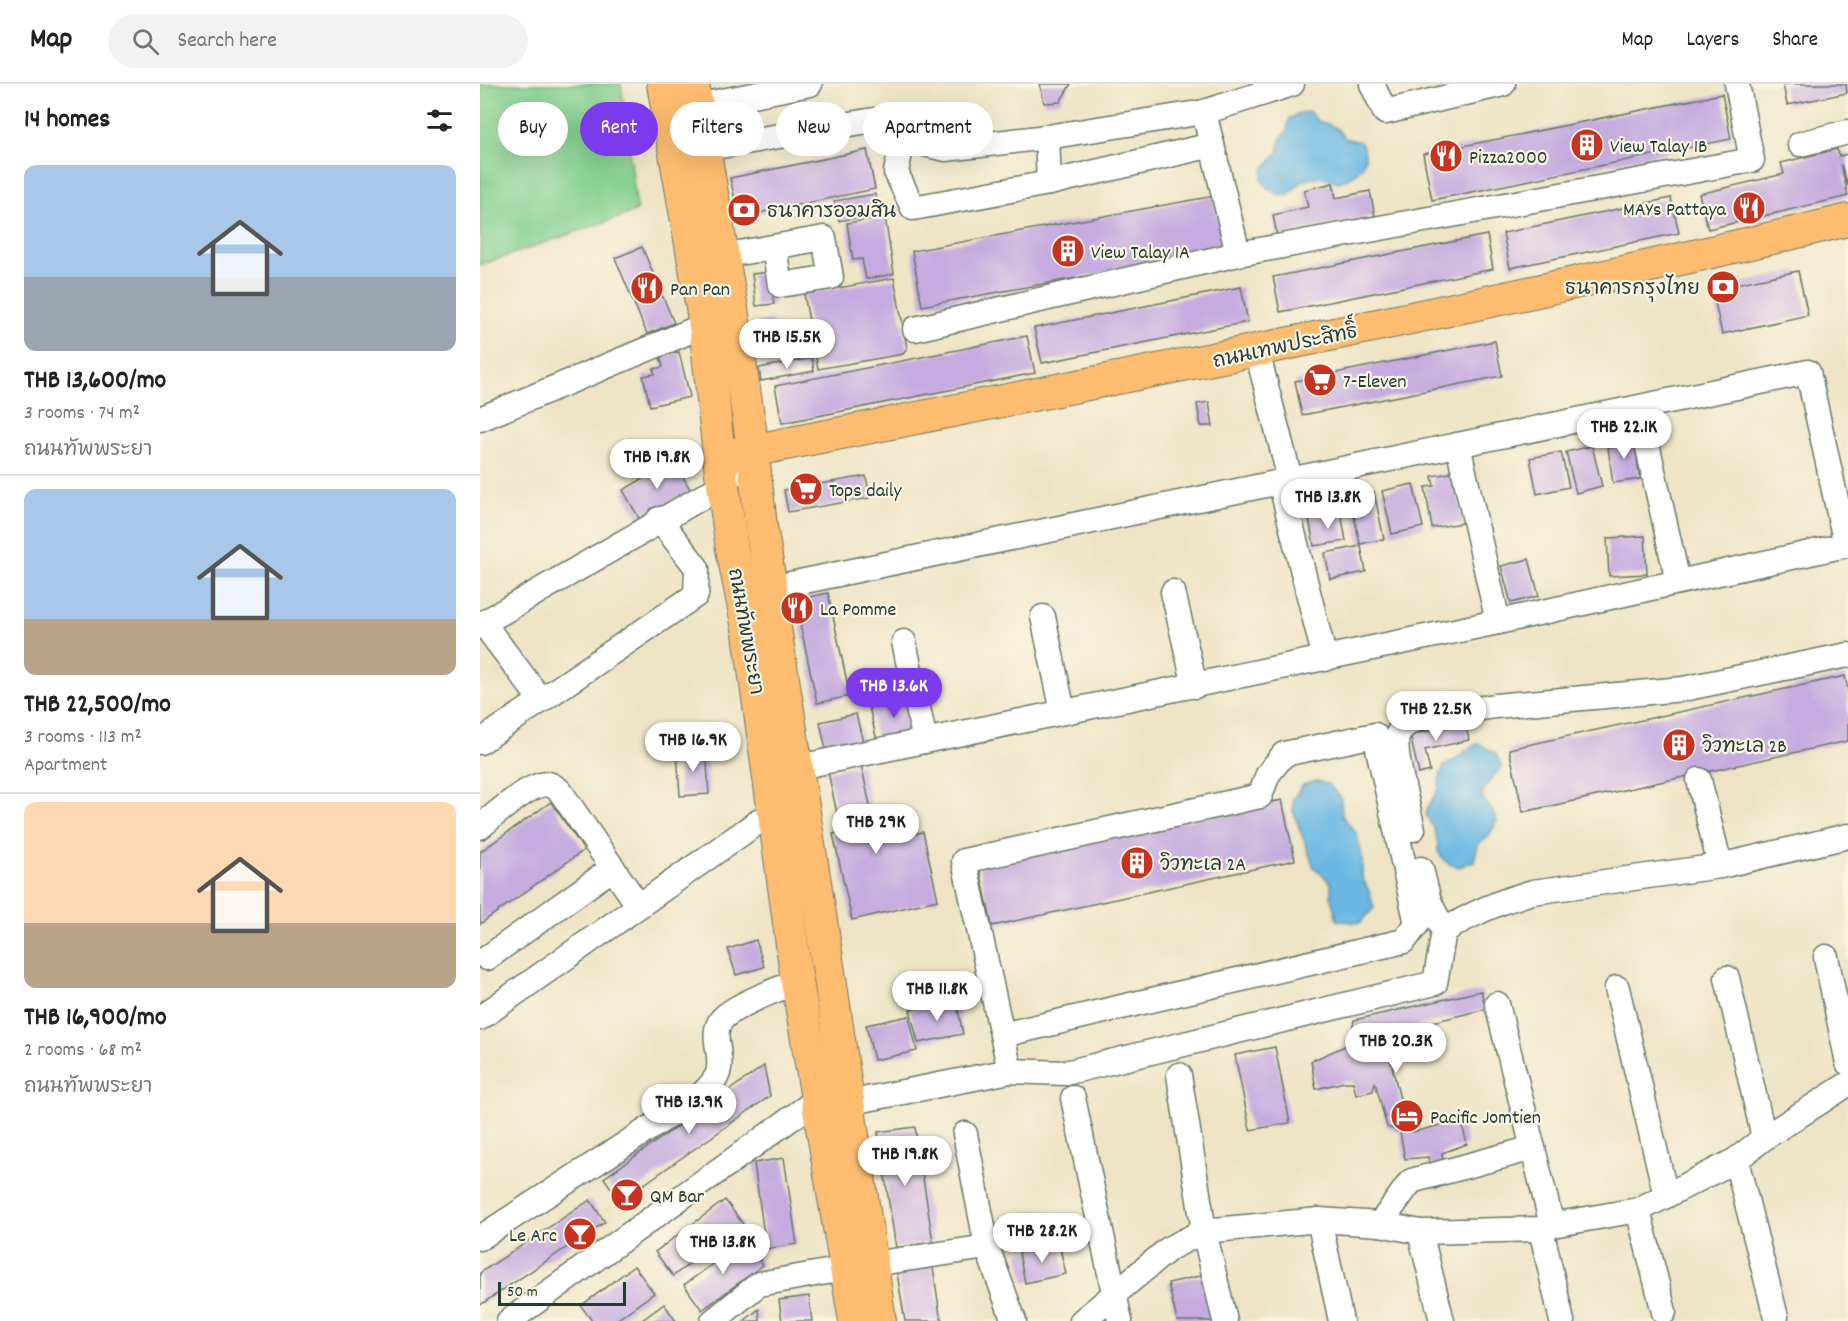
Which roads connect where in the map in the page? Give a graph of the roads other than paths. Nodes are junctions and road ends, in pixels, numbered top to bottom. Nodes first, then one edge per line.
1 (663, 84) edge
2 (810, 84) edge
3 (1292, 84) edge
4 (1372, 84) edge
5 (1503, 84) edge
6 (1737, 84) edge
7 (695, 95) edge
8 (1204, 112) junction
9 (863, 122) edge
10 (1848, 132) edge
11 (1047, 137) junction
12 (764, 139) edge
13 (993, 143) edge
14 (1800, 144) dead end
15 (1212, 145) junction
16 (704, 156) edge
17 (899, 156) edge
18 (1049, 183) junction
19 (1848, 220) edge
20 (1848, 240) edge
21 (774, 247) dead end
22 (1238, 254) junction
23 (722, 256) junction
24 (705, 325) junction
25 (915, 329) dead end
26 (1262, 367) junction
27 (1639, 408) junction
28 (480, 419) edge
29 (1458, 445) junction
30 (753, 460) junction
31 (721, 472) junction
32 (1285, 480) junction
33 (660, 519) junction
34 (1678, 582) junction
35 (771, 588) junction
36 (1173, 592) dead end
37 (1043, 617) dead end
38 (1498, 622) junction
39 (482, 624) edge
40 (904, 642) dead end
41 (1848, 655) edge
42 (1325, 659) junction
43 (1195, 686) junction
44 (541, 700) junction
45 (1063, 712) junction
46 (925, 741) junction
47 (480, 742) edge
48 (799, 767) junction
49 (1699, 780) dead end
50 (775, 810) junction
51 (480, 827) edge
52 (1848, 836) edge
53 (1720, 866) junction
54 (613, 868) junction
55 (638, 905) junction
56 (1444, 931) junction
57 (1826, 957) dead end
58 (487, 958) dead end
59 (1726, 978) dead end
60 (797, 981) junction
61 (1617, 987) dead end
62 (1497, 1004) dead end
63 (480, 1018) edge
64 (1002, 1035) junction
65 (1010, 1071) junction
66 (1179, 1075) dead end
67 (1847, 1085) edge
68 (1073, 1098) dead end
69 (833, 1101) junction
70 (965, 1134) dead end
71 (1764, 1138) junction
72 (1533, 1148) junction
73 (1736, 1160) junction
74 (1666, 1196) junction
75 (1638, 1210) junction
76 (1319, 1220) junction
77 (1380, 1224) junction
78 (1546, 1227) junction
79 (1204, 1231) junction
80 (1420, 1232) junction
81 (480, 1238) edge
82 (987, 1247) junction
83 (858, 1266) junction
84 (1115, 1293) junction
85 (1664, 1312) dead end
86 (1776, 1317) dead end
87 (509, 1321) edge
88 (713, 1321) edge
89 (855, 1321) edge
90 (880, 1321) edge
91 (1014, 1321) edge
92 (1083, 1321) edge
93 (1120, 1321) edge
94 (1225, 1321) edge
95 (1341, 1321) edge
96 (1442, 1321) edge
97 (1562, 1321) edge

1 - 24 main road, ถนนทัพพระยา
2 - 7 street
3 - 8 street
4 - 5 street
6 - 22 street
8 - 11 street
8 - 15 street
9 - 12 street
10 - 14 street
11 - 13 street
11 - 18 street
15 - 18 street
15 - 22 street
16 - 23 main road, ถนนทัพพระยา
17 - 18 street
19 - 30 main road, ถนนเทพประสิทธิ์
20 - 26 main road, ถนนเทพประสิทธิ์
21 - 23 street
22 - 25 street
23 - 30 main road, ถนนทัพพระยา
24 - 28 street
24 - 31 main road, ถนนทัพพระยา
26 - 30 main road, ถนนเทพประสิทธิ์
26 - 32 street
27 - 29 street
27 - 34 street
27 - 34 street
29 - 32 street
29 - 38 street
30 - 31 main road, ถนนเทพประสิทธิ์
30 - 35 main road, ถนนทัพพระยา
31 - 33 street
31 - 50 main road, ถนนทัพพระยา
32 - 35 street
32 - 42 street
33 - 39 street
33 - 44 street
34 - 38 street
35 - 48 main road, ถนนทัพพระยา
36 - 43 street
37 - 45 street
38 - 42 street
39 - 44 street
40 - 46 street
41 - 56 street
42 - 43 street
43 - 45 street
44 - 47 street
45 - 46 street
46 - 48 street
48 - 69 main road, ถนนทัพพระยา
49 - 53 street
50 - 55 street
50 - 60 main road, ถนนทัพพระยา
51 - 54 street
52 - 53 street
53 - 56 street
54 - 55 street
54 - 58 street
55 - 63 street
56 - 65 street
57 - 67 street
59 - 71 street
60 - 69 main road, ถนนทัพพระยา
60 - 81 street
61 - 74 street
62 - 72 street
64 - 64 street
64 - 65 street
65 - 69 street
66 - 79 street
67 - 71 street
68 - 84 street
69 - 83 main road, ถนนทัพพระยา
69 - 87 street
70 - 82 street
71 - 73 street
72 - 77 street
72 - 78 street
73 - 74 street
73 - 86 street
74 - 75 street
75 - 78 street
75 - 85 street
76 - 77 street
76 - 79 street
76 - 95 street
77 - 80 street
78 - 80 street
78 - 97 street
79 - 84 street
79 - 94 street
80 - 96 street
82 - 83 street
82 - 91 street
83 - 88 street
83 - 89 main road, ถนนทัพพระยา
83 - 90 main road, ถนนทัพพระยา
84 - 92 street
84 - 93 street

